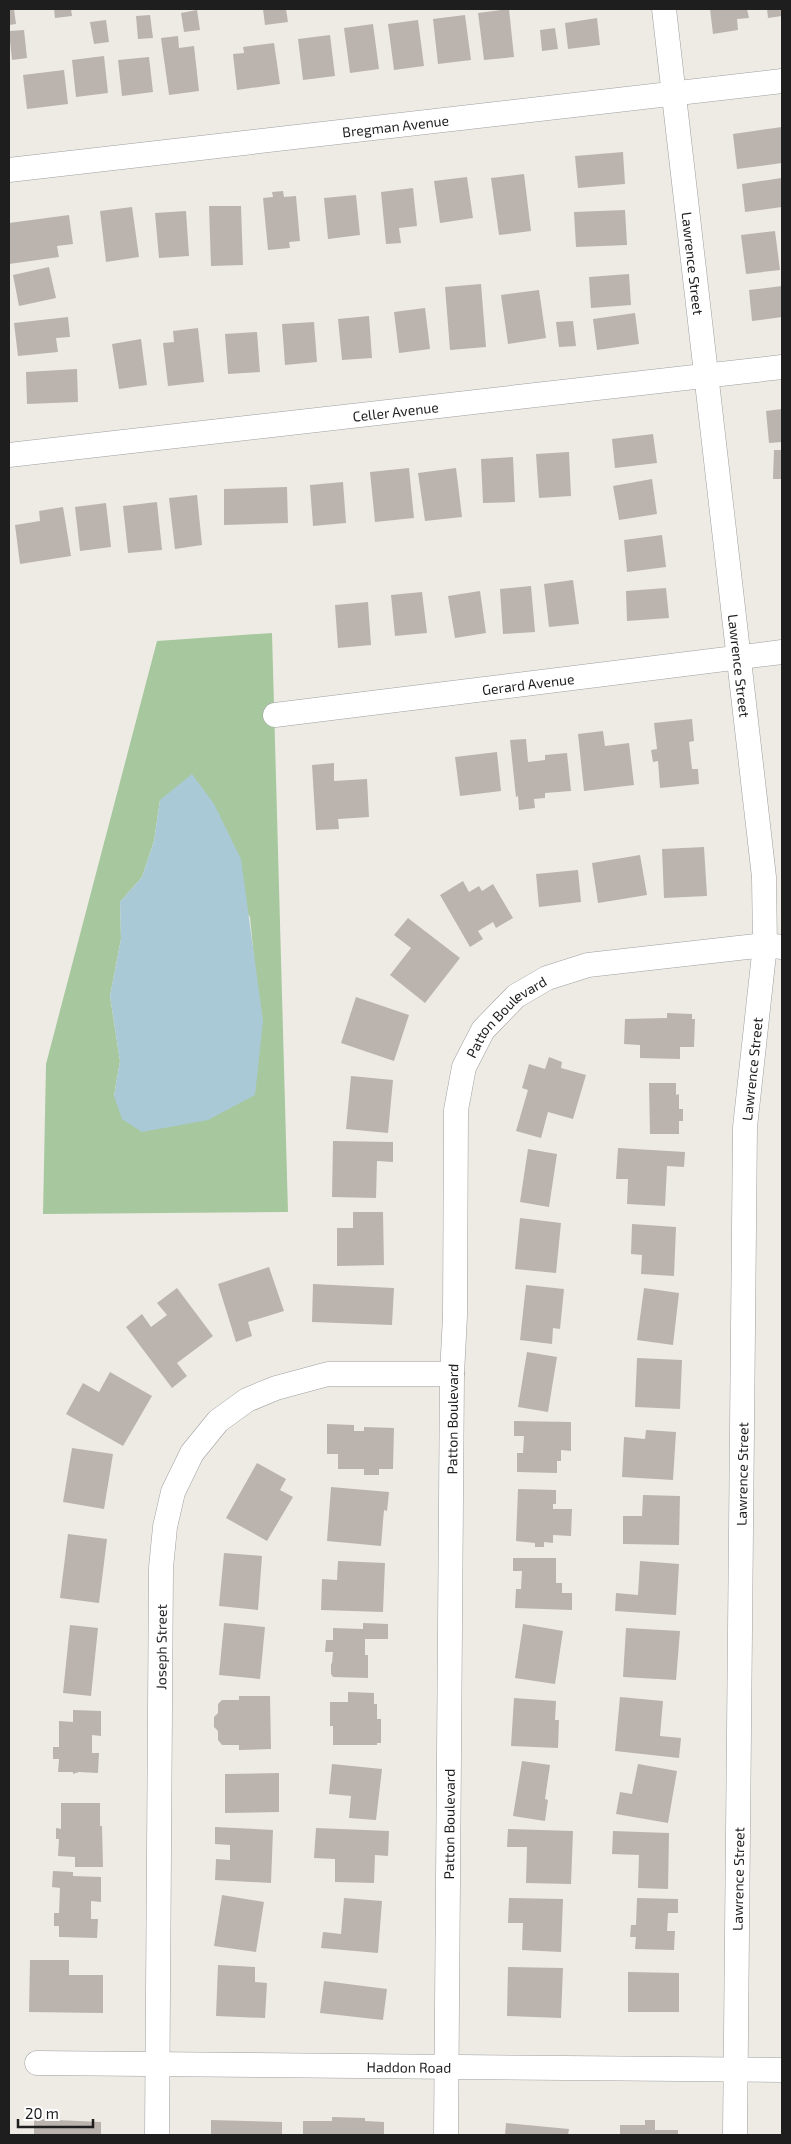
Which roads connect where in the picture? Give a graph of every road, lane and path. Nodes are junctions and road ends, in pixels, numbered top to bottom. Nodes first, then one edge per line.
1 (664, 9) edge
2 (782, 81) edge
3 (674, 93) junction
4 (9, 170) edge
5 (782, 367) edge
6 (706, 376) junction
7 (9, 455) edge
8 (782, 652) edge
9 (738, 657) junction
10 (275, 715) dead end
11 (774, 946) edge
12 (452, 1374) junction
13 (37, 2063) dead end
14 (158, 2063) junction
15 (447, 2066) junction
16 (736, 2069) junction
17 (782, 2070) edge
18 (157, 2135) edge
19 (446, 2135) edge
20 (735, 2135) edge

1 - 3 street, Lawrence Street
2 - 3 street, Bregman Avenue
3 - 4 street, Bregman Avenue
3 - 6 street, Lawrence Street
5 - 6 street, Celler Avenue
6 - 7 street, Celler Avenue
6 - 9 street, Lawrence Street
8 - 9 street, Gerard Avenue
9 - 10 street, Gerard Avenue
9 - 11 street, Lawrence Street
11 - 12 street, Patton Boulevard
11 - 16 street, Lawrence Street
12 - 14 street, Joseph Street
12 - 15 street, Patton Boulevard
13 - 14 street, Haddon Road
14 - 15 street, Haddon Road
14 - 18 street, Joseph Street
15 - 16 street, Haddon Road
15 - 19 street, Patton Boulevard
16 - 17 street, Haddon Road
16 - 20 street, Lawrence Street

